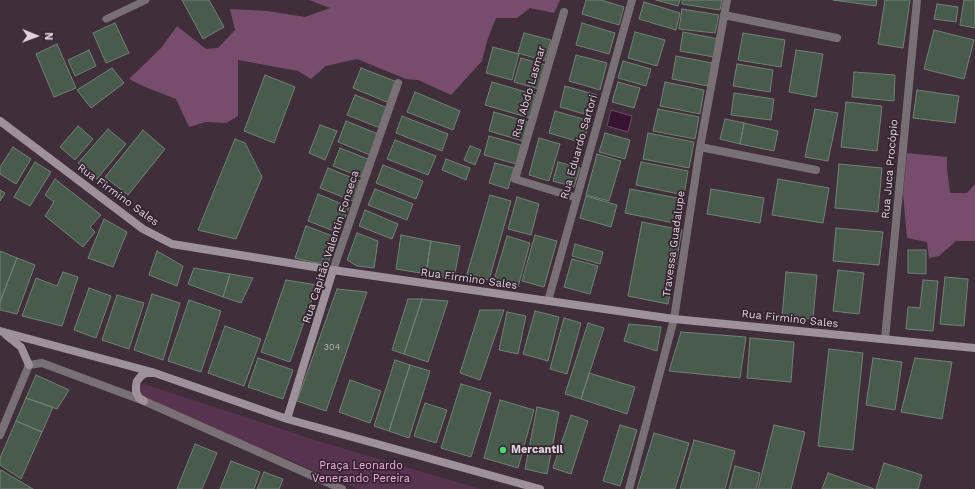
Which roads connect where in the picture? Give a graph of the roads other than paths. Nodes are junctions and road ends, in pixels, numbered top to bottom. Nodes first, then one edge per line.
1 (146, 0) edge
2 (632, 0) edge
3 (726, 0) edge
4 (917, 0) edge
5 (564, 12) dead end
6 (724, 15) junction
7 (106, 19) dead end
8 (837, 38) dead end
9 (398, 83) dead end
10 (0, 121) edge
11 (700, 147) junction
12 (816, 170) dead end
13 (577, 198) junction
14 (333, 270) junction
15 (548, 301) junction
16 (674, 319) junction
17 (1, 331) edge
18 (885, 339) junction
19 (975, 348) edge
20 (29, 365) junction
21 (152, 372) junction
22 (144, 401) junction
23 (287, 419) junction
24 (0, 435) edge
25 (342, 489) edge
26 (540, 489) edge
27 (629, 489) edge

1 - 7 lane
2 - 13 street, Rua Eduardo Sartori
3 - 6 street, Travessa Guadalupe
4 - 18 street, Rua Juca Procópio
5 - 13 street, Rua Abdo Lasmar
6 - 8 street
6 - 11 street, Travessa Guadalupe
9 - 14 street, Rua Capitão Valentin Fonseca
10 - 14 main road, Rua Firmino Sales
11 - 12 street
11 - 16 street, Travessa Guadalupe
13 - 15 street, Rua Eduardo Sartori
14 - 15 main road, Rua Firmino Sales
14 - 23 main road, Rua Capitão Valentin Fonseca
15 - 16 main road, Rua Firmino Sales
16 - 18 main road, Rua Firmino Sales
16 - 27 street, Travessa Guadalupe
17 - 20 main road
17 - 21 main road
18 - 19 main road, Rua Firmino Sales
20 - 22 street
20 - 24 street
21 - 22 main road
21 - 23 main road
22 - 25 street
23 - 26 main road

